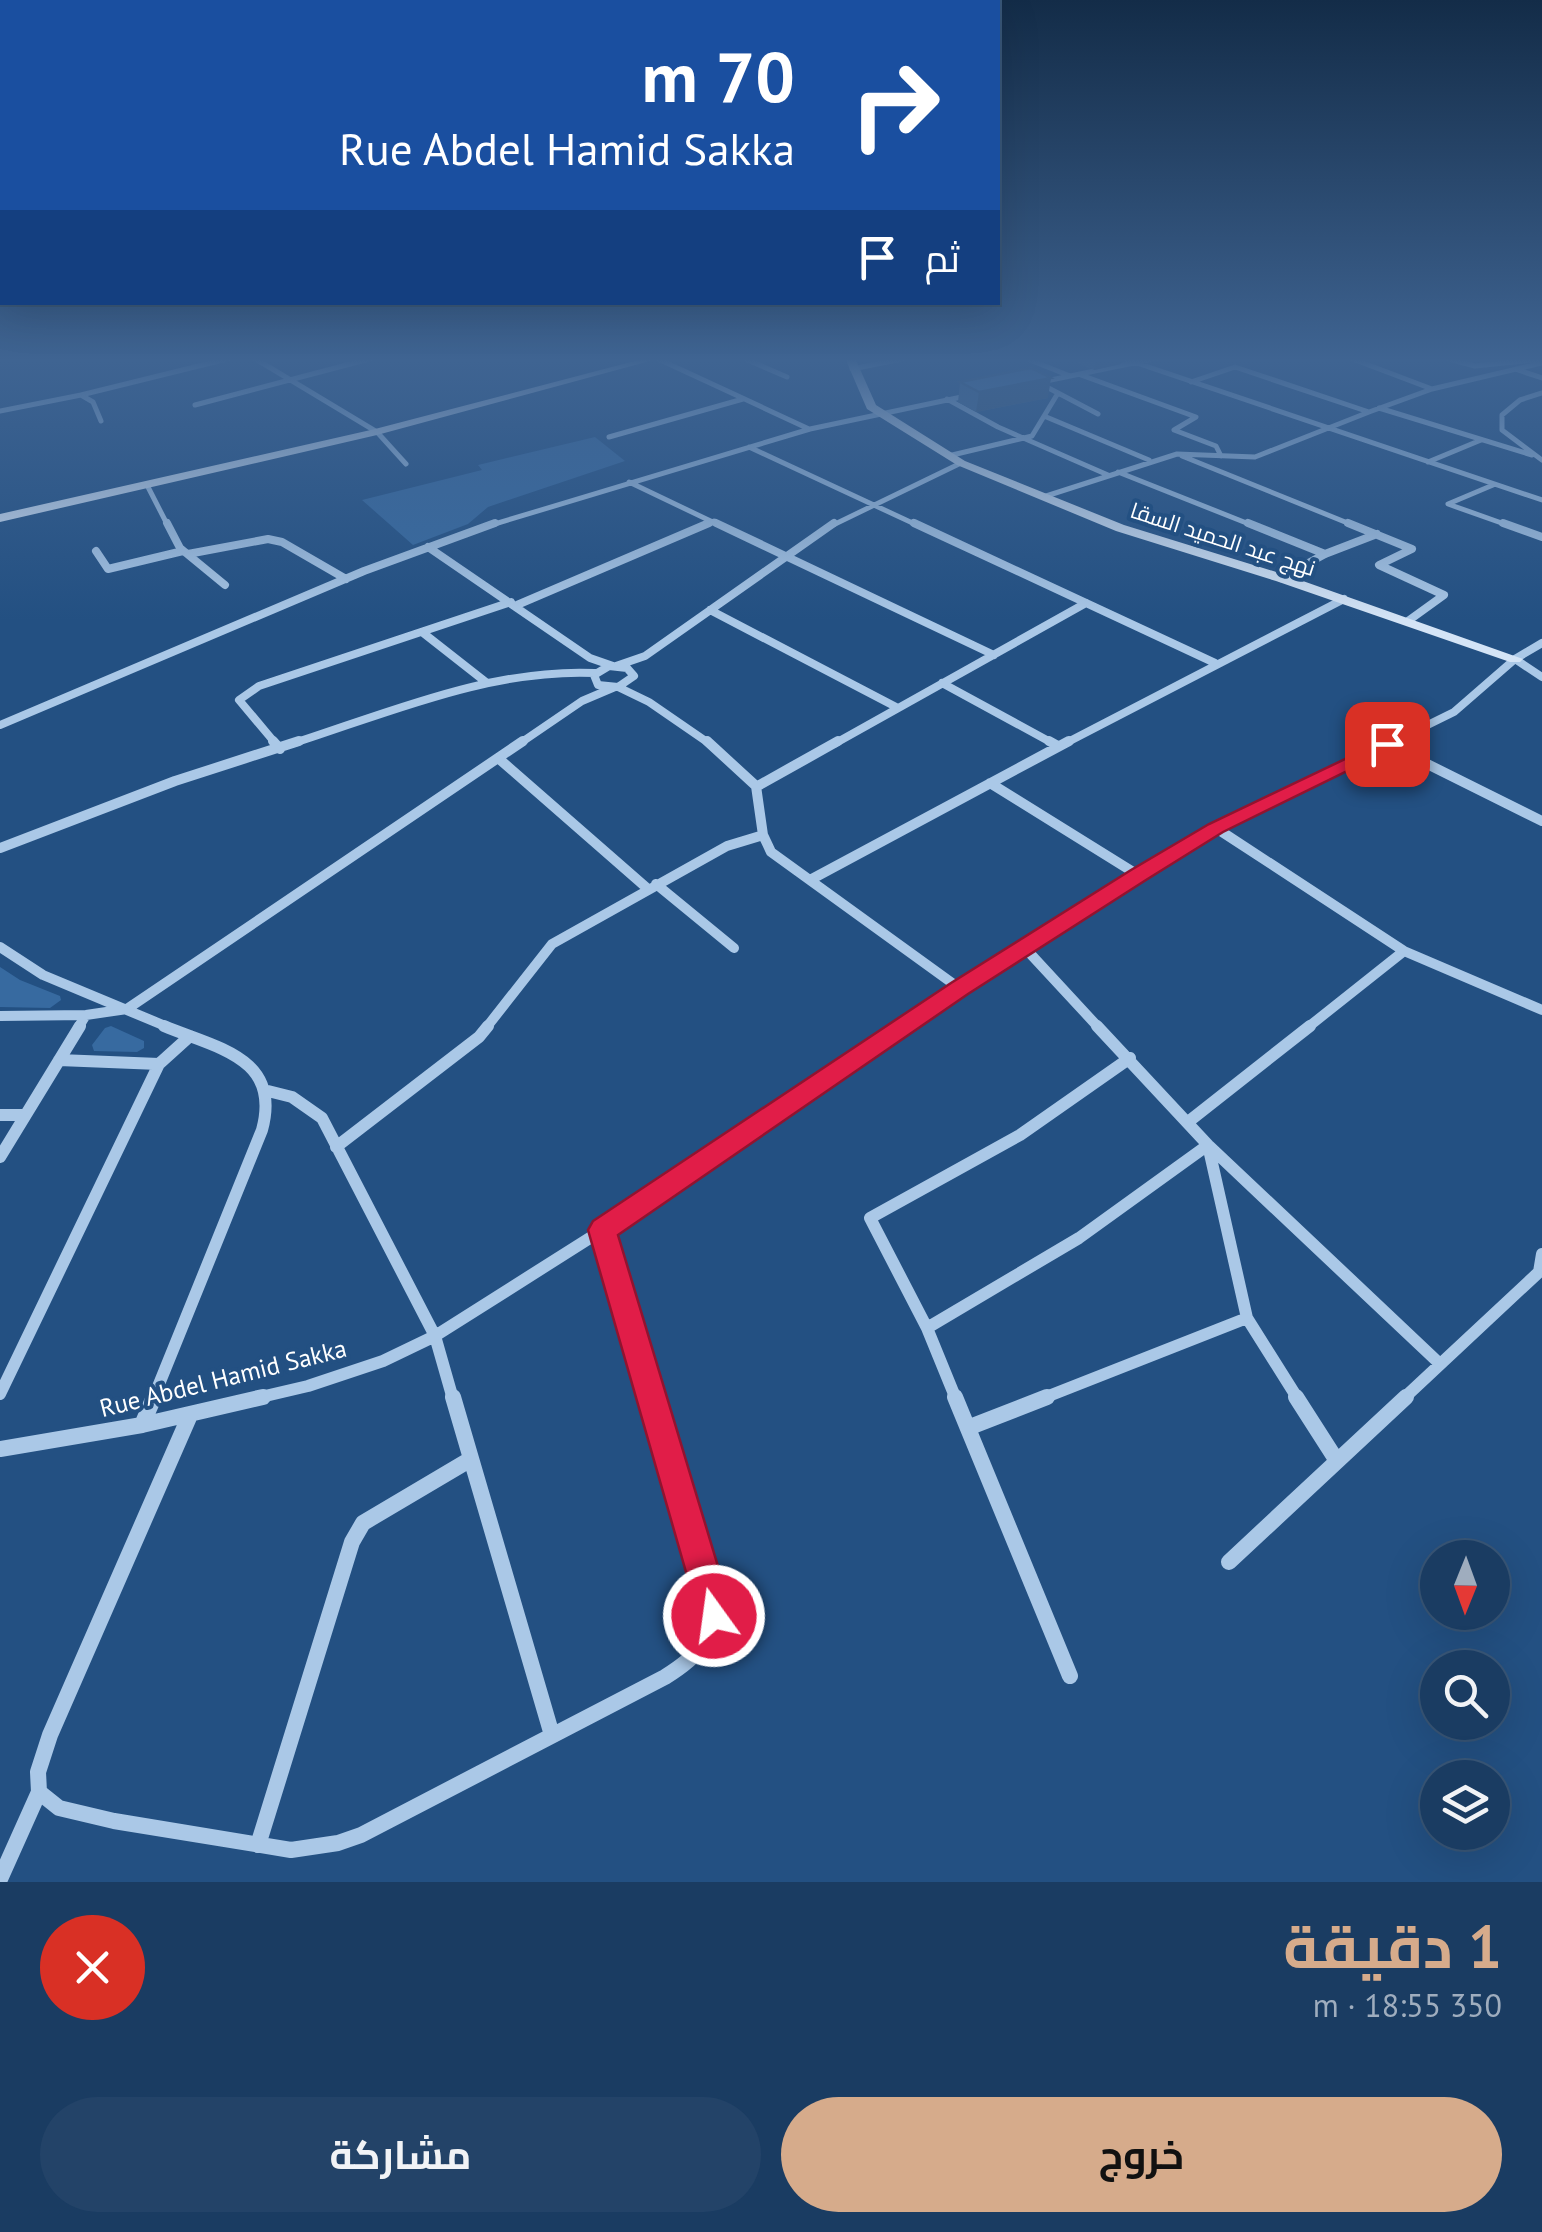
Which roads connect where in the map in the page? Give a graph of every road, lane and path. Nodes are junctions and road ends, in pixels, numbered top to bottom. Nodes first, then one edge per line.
1 (317, 446) edge
2 (390, 446) edge
3 (752, 446) edge
4 (932, 446) edge
5 (1001, 446) edge
6 (1041, 446) edge
7 (1114, 446) edge
8 (1216, 446) edge
9 (1284, 446) edge
10 (1379, 446) edge
11 (1468, 446) edge
12 (1501, 446) edge
13 (1521, 446) edge
14 (748, 447) junction
15 (1176, 454) junction
16 (1532, 455) junction
17 (1220, 456) junction
18 (955, 460) junction
19 (1542, 460) edge
20 (1150, 461) junction
21 (1428, 462) junction
22 (406, 464) dead end
23 (1114, 473) junction
24 (629, 482) junction
25 (1494, 484) junction
26 (147, 485) junction
27 (1043, 497) junction
28 (1542, 500) edge
29 (870, 503) junction
30 (0, 518) edge
31 (714, 521) junction
32 (1378, 534) junction
33 (1542, 537) edge
34 (428, 547) junction
35 (96, 551) dead end
36 (186, 553) junction
37 (1325, 554) junction
38 (786, 556) junction
39 (1282, 578) junction
40 (346, 579) junction
41 (225, 585) dead end
42 (1344, 599) junction
43 (514, 603) junction
44 (1086, 603) junction
45 (710, 610) junction
46 (1408, 622) junction
47 (422, 632) junction
48 (1542, 643) edge
49 (994, 654) junction
50 (645, 656) junction
51 (590, 658) junction
52 (1514, 660) junction
53 (1215, 662) junction
54 (614, 666) junction
55 (596, 675) junction
56 (633, 677) junction
57 (1542, 677) edge
58 (487, 683) junction
59 (942, 684) junction
60 (616, 687) junction
61 (640, 694) junction
62 (582, 701) junction
63 (898, 708) junction
64 (0, 725) edge
65 (1387, 744) junction
66 (1058, 746) junction
67 (280, 750) junction
68 (498, 758) junction
69 (990, 782) junction
70 (756, 787) junction
71 (1542, 821) edge
72 (1216, 828) junction
73 (760, 836) junction
74 (0, 848) edge
75 (1138, 875) junction
76 (810, 880) junction
77 (652, 887) junction
78 (0, 946) edge
79 (734, 948) dead end
80 (1025, 948) junction
81 (1404, 951) junction
82 (960, 988) junction
83 (127, 1010) junction
84 (1542, 1010) edge
85 (86, 1015) junction
86 (0, 1016) edge
87 (190, 1036) junction
88 (1130, 1058) junction
89 (59, 1060) junction
90 (159, 1064) junction
91 (268, 1091) junction
92 (0, 1114) edge
93 (25, 1115) junction
94 (1188, 1122) junction
95 (1208, 1144) junction
96 (336, 1147) junction
97 (0, 1158) edge
98 (603, 1230) junction
99 (1542, 1254) edge
100 (1540, 1272) edge
101 (1248, 1318) junction
102 (928, 1328) junction
103 (435, 1336) junction
104 (1440, 1364) junction
105 (0, 1394) edge
106 (190, 1414) junction
107 (142, 1425) junction
108 (970, 1427) junction
109 (0, 1449) edge
110 (471, 1459) junction
111 (1337, 1460) junction
112 (1228, 1562) dead end
113 (1070, 1676) dead end
114 (552, 1735) junction
115 (39, 1792) junction
116 (258, 1846) junction
117 (0, 1879) edge

1 - 26 street
2 - 22 street
3 - 14 street
4 - 18 street, نهج عبد الحميد السقا
5 - 18 street
6 - 23 street
7 - 20 street
8 - 17 street
9 - 17 street
10 - 21 street
11 - 21 street
12 - 16 street
13 - 16 street
14 - 24 street
14 - 29 street
15 - 17 street
15 - 20 street
15 - 32 street
16 - 19 street
18 - 27 street, نهج عبد الحميد السقا
18 - 29 street
20 - 23 street
21 - 25 street
23 - 27 street
23 - 37 street
24 - 31 street
24 - 34 street
25 - 28 street
25 - 33 street
26 - 30 street
26 - 36 street
27 - 39 street, نهج عبد الحميد السقا
29 - 38 street
29 - 44 street
31 - 38 street
31 - 43 street
32 - 37 street
32 - 46 street
34 - 40 street
34 - 43 street
35 - 36 street
36 - 40 street
36 - 41 street
37 - 39 street
38 - 45 street
38 - 49 street
39 - 42 street, نهج عبد الحميد السقا
40 - 64 street
42 - 46 street, نهج عبد الحميد السقا
42 - 53 street
43 - 47 street
43 - 51 street
44 - 49 street
44 - 53 street
45 - 50 street
45 - 63 street
46 - 52 street, نهج عبد الحميد السقا
47 - 58 street
47 - 67 street
48 - 52 street, Rue Abdel Hamid Sakka
49 - 59 street
50 - 54 street
50 - 56 street
51 - 54 street
51 - 55 street
52 - 57 street
52 - 65 street, Rue Abdel Hamid Sakka
53 - 66 street
54 - 55 street
54 - 56 street
55 - 58 street
55 - 60 street
55 - 62 street
56 - 60 street
56 - 61 street
58 - 67 street
59 - 63 street
59 - 66 street
60 - 61 street
60 - 62 street
61 - 70 street
62 - 68 street
63 - 70 street
65 - 71 street
65 - 72 street, Rue Abdel Hamid Sakka
66 - 69 street
67 - 74 street
68 - 77 street
68 - 83 street
69 - 75 street
69 - 76 street
70 - 73 street
72 - 75 street, Rue Abdel Hamid Sakka
72 - 81 street
73 - 76 street
73 - 77 street
75 - 80 street, Rue Abdel Hamid Sakka
76 - 82 street
77 - 79 street
77 - 96 street
78 - 83 street
80 - 82 street, Rue Abdel Hamid Sakka
80 - 88 street
81 - 84 street
81 - 94 street
82 - 98 street, Rue Abdel Hamid Sakka
83 - 85 street
83 - 87 street
85 - 86 street
85 - 89 street
87 - 90 street
87 - 91 street
88 - 94 street
88 - 102 street
89 - 90 street
89 - 93 street
90 - 105 street
91 - 96 street
91 - 107 street
92 - 93 street
93 - 97 street
94 - 95 street
95 - 101 street
95 - 102 street
95 - 104 street
96 - 103 street
98 - 103 street, Rue Abdel Hamid Sakka
98 - 114 street
99 - 100 street
100 - 104 street
101 - 108 street
101 - 111 street
102 - 108 street
103 - 106 street, Rue Abdel Hamid Sakka
103 - 110 street
104 - 111 street
106 - 107 street, Rue Abdel Hamid Sakka
106 - 115 street
107 - 109 street, Rue Abdel Hamid Sakka
108 - 113 street
110 - 114 street
110 - 116 street
111 - 112 street
114 - 116 street
115 - 116 street
115 - 117 street

